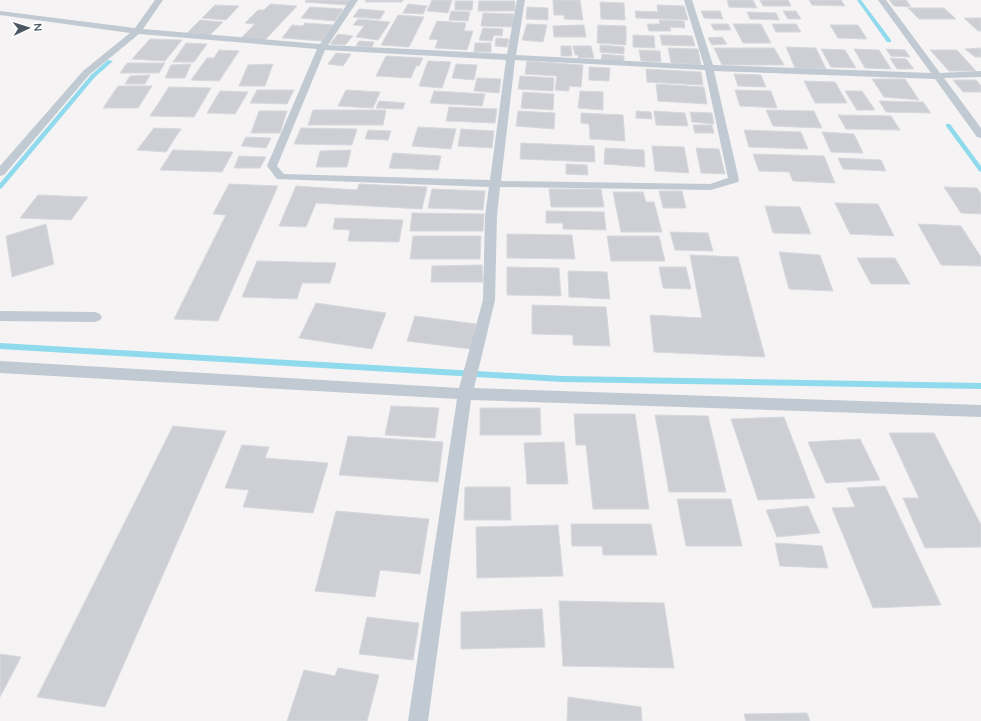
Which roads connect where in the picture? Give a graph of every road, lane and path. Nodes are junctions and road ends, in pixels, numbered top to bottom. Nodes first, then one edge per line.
1 (159, 0) edge
2 (354, 0) edge
3 (521, 0) edge
4 (688, 0) edge
5 (882, 0) edge
6 (0, 13) edge
7 (136, 31) junction
8 (322, 47) junction
9 (511, 58) junction
10 (709, 68) junction
11 (981, 74) edge
12 (936, 76) junction
13 (981, 135) edge
14 (0, 173) edge
15 (496, 184) junction
16 (0, 316) edge
17 (95, 317) dead end
18 (0, 367) edge
19 (465, 394) junction
20 (981, 411) edge
21 (418, 721) edge

1 - 7 lane
2 - 8 lane
3 - 9 lane
4 - 10 lane
5 - 12 lane
6 - 7 lane
7 - 8 lane
7 - 14 lane
8 - 9 lane
8 - 15 lane
9 - 10 lane
9 - 15 lane
10 - 12 lane
10 - 15 lane
11 - 12 lane
12 - 13 lane
15 - 19 lane
16 - 17 lane
18 - 19 lane
19 - 20 lane
19 - 21 lane

